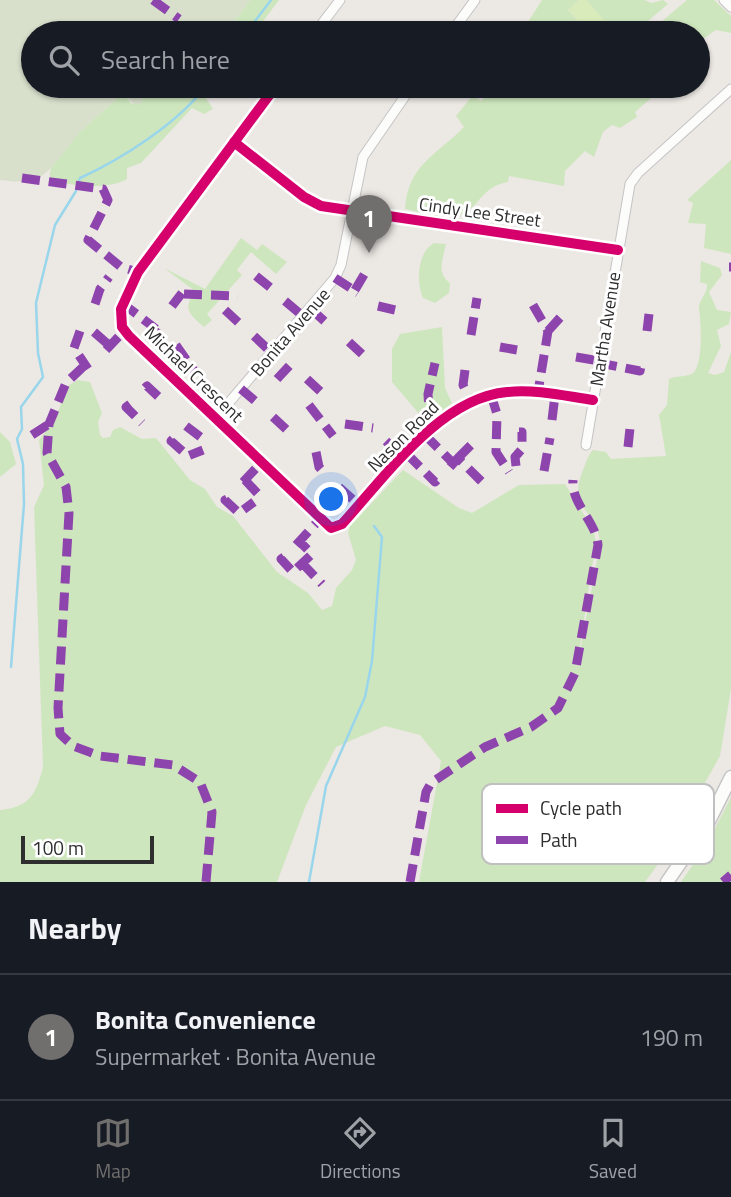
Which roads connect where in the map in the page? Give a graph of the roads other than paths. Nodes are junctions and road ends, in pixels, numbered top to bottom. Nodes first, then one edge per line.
1 (340, 0) edge
2 (475, 0) edge
3 (724, 0) edge
4 (731, 7) edge
5 (324, 21) edge
6 (460, 21) edge
7 (731, 89) edge
8 (267, 98) edge
9 (404, 98) edge
10 (234, 142) junction
11 (351, 211) junction
12 (618, 250) junction
13 (593, 400) junction
14 (215, 419) junction
15 (586, 445) dead end
16 (333, 528) joint
17 (731, 777) edge
18 (714, 811) edge
19 (680, 864) edge
20 (667, 882) edge

1 - 5 street
2 - 6 street
3 - 4 street
7 - 12 street, Martha Avenue
8 - 10 street, Michael Crescent
9 - 11 street, Bonita Avenue
10 - 11 street, Cindy Lee Street
10 - 14 street, Michael Crescent
11 - 12 street, Cindy Lee Street
11 - 14 street, Bonita Avenue
12 - 13 street, Martha Avenue
13 - 15 street, Martha Avenue
13 - 16 street, Nason Road
14 - 16 street, Michael Crescent
17 - 18 main road
19 - 20 main road

